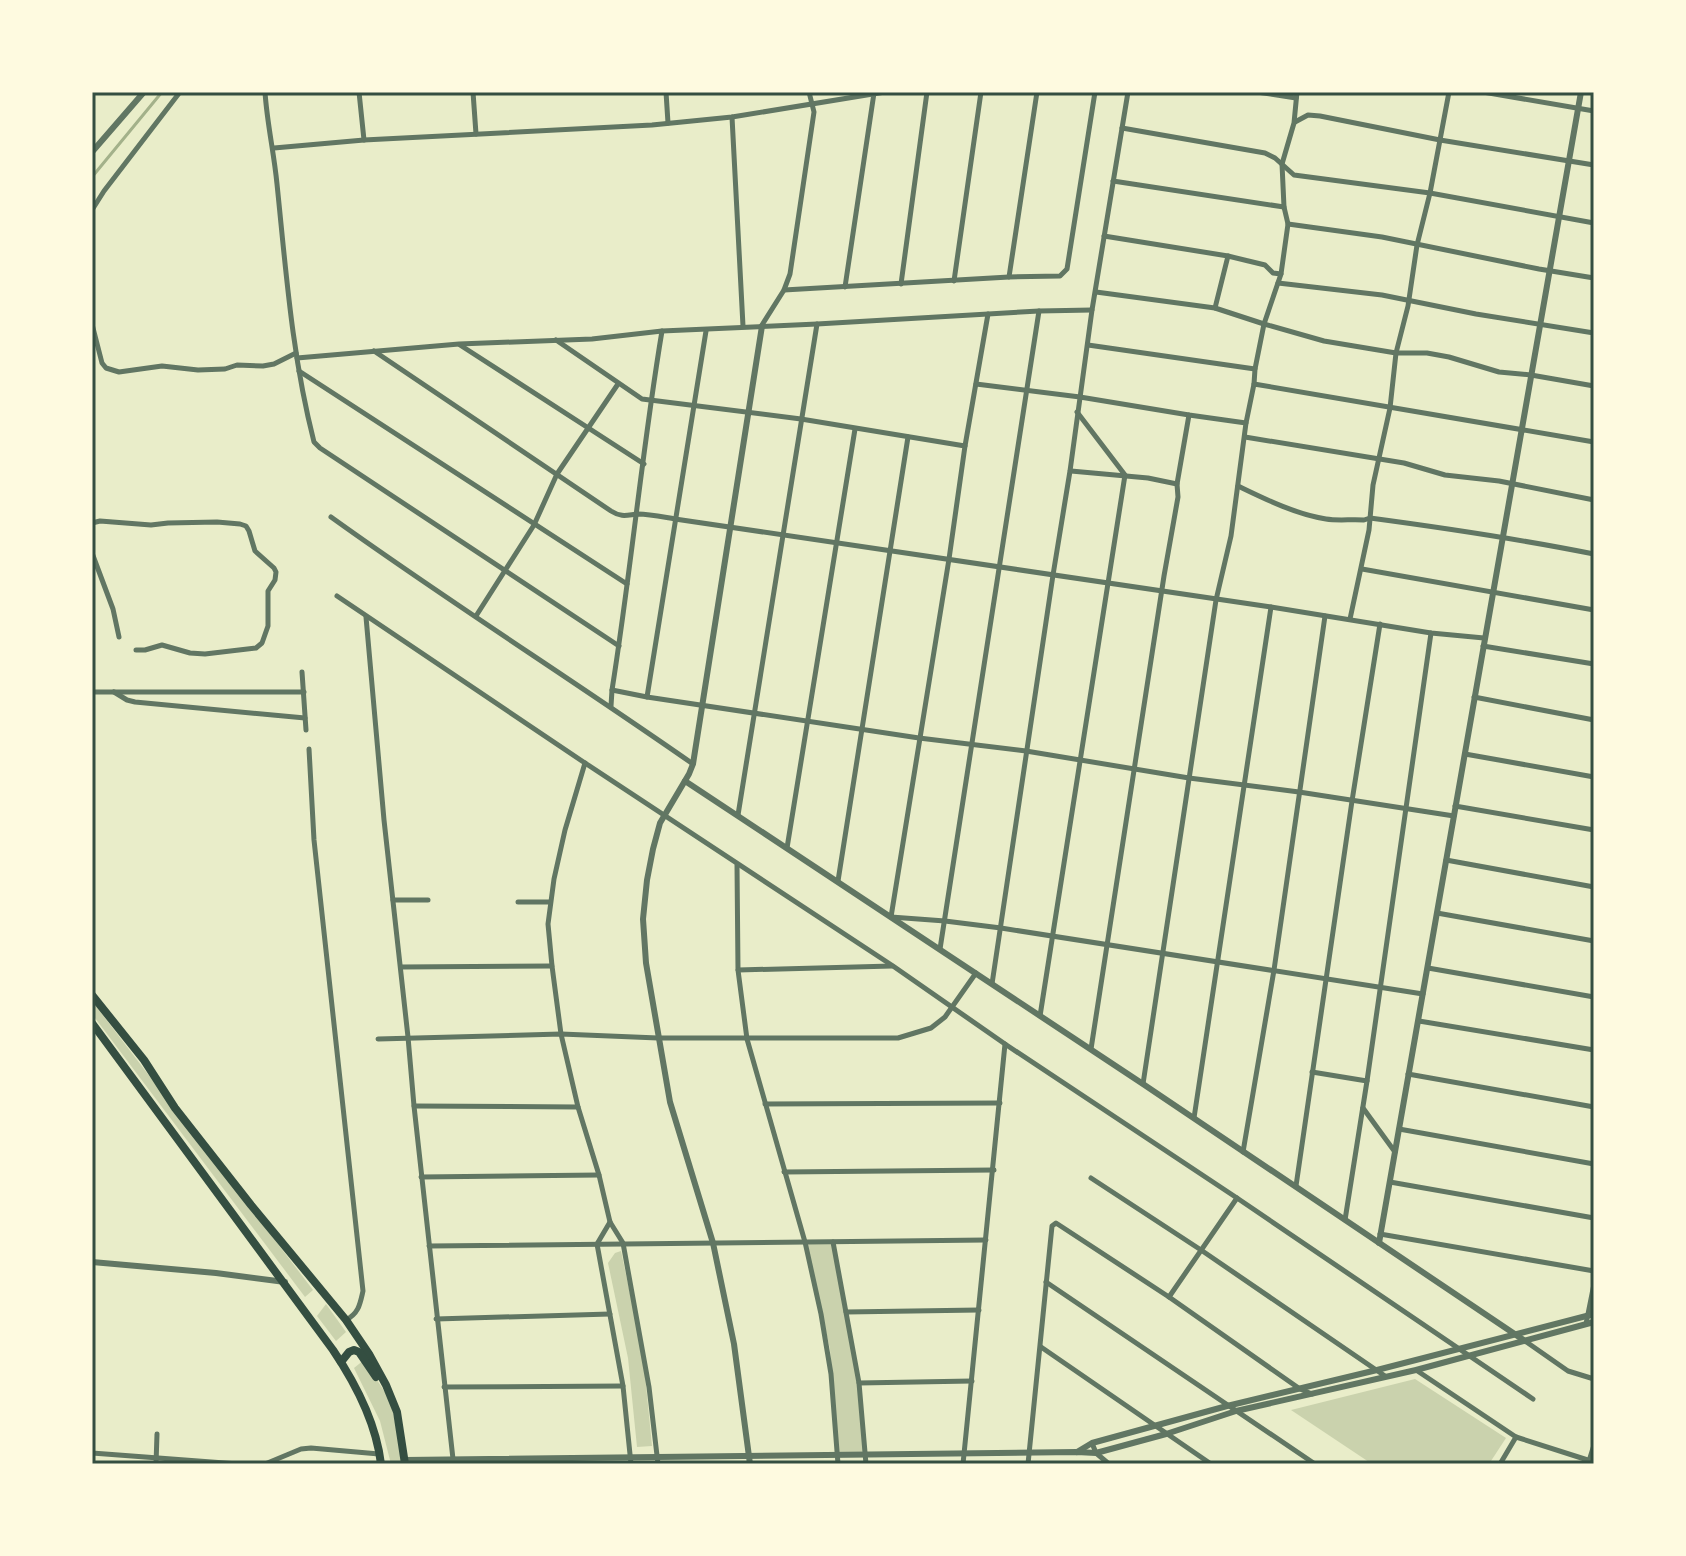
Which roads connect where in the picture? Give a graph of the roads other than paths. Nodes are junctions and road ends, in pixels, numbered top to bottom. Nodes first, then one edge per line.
1 (144, 92) edge
2 (180, 92) edge
3 (265, 92) edge
4 (359, 92) edge
5 (473, 92) edge
6 (666, 92) edge
7 (809, 92) edge
8 (885, 92) edge
9 (927, 92) edge
10 (981, 92) edge
11 (1037, 92) edge
12 (1095, 92) edge
13 (1128, 92) edge
14 (1257, 92) edge
15 (1449, 92) edge
16 (1483, 92) edge
17 (1581, 92) edge
18 (874, 93) edge
19 (1296, 95) edge
20 (813, 104) junction
21 (1578, 108) junction
22 (1594, 111) edge
23 (732, 117) junction
24 (668, 123) junction
25 (1294, 123) junction
26 (1122, 128) junction
27 (476, 134) junction
28 (364, 140) junction
29 (1440, 140) junction
30 (274, 148) junction
31 (92, 152) edge
32 (1569, 160) junction
33 (1282, 164) junction
34 (1594, 165) edge
35 (1113, 181) junction
36 (1430, 193) junction
37 (1284, 207) junction
38 (92, 210) edge
39 (1560, 217) junction
40 (1594, 223) edge
41 (1288, 224) junction
42 (1104, 236) junction
43 (1417, 245) junction
44 (1228, 256) junction
45 (1551, 270) junction
46 (1281, 274) junction
47 (1009, 277) junction
48 (1594, 278) edge
49 (954, 281) junction
50 (1278, 283) junction
51 (901, 284) junction
52 (845, 287) junction
53 (784, 290) junction
54 (1096, 292) junction
55 (1407, 300) junction
56 (1215, 308) junction
57 (1092, 310) junction
58 (1039, 311) junction
59 (988, 314) junction
60 (92, 324) edge
61 (817, 324) junction
62 (1264, 324) junction
63 (1541, 324) junction
64 (743, 326) junction
65 (762, 326) junction
66 (706, 330) junction
67 (662, 331) junction
68 (1594, 333) edge
69 (556, 340) junction
70 (459, 344) junction
71 (1088, 345) junction
72 (374, 351) junction
73 (1396, 353) junction
74 (296, 356) junction
75 (1255, 369) junction
76 (299, 371) junction
77 (1531, 375) junction
78 (618, 384) junction
79 (976, 384) junction
80 (1254, 384) junction
81 (1594, 386) edge
82 (1026, 391) junction
83 (1080, 397) junction
84 (650, 401) junction
85 (695, 405) junction
86 (1390, 408) junction
87 (1077, 412) junction
88 (748, 414) junction
89 (1189, 415) junction
90 (801, 419) junction
91 (1246, 423) junction
92 (855, 429) junction
93 (1522, 429) junction
94 (589, 430) junction
95 (908, 437) junction
96 (1245, 437) junction
97 (1594, 442) edge
98 (965, 446) junction
99 (1379, 460) junction
100 (644, 464) junction
101 (1070, 471) junction
102 (557, 474) junction
103 (1125, 475) junction
104 (1177, 484) junction
105 (1512, 484) junction
106 (1238, 486) junction
107 (1594, 500) edge
108 (637, 514) junction
109 (331, 517) dead end
110 (1370, 518) junction
111 (675, 519) junction
112 (92, 523) edge
113 (534, 525) junction
114 (730, 527) junction
115 (782, 535) junction
116 (1503, 536) junction
117 (836, 543) junction
118 (891, 550) junction
119 (92, 553) edge
120 (1594, 554) edge
121 (949, 559) junction
122 (1000, 567) junction
123 (1362, 569) junction
124 (505, 571) junction
125 (1053, 575) junction
126 (1109, 583) junction
127 (627, 584) junction
128 (1492, 591) junction
129 (1161, 592) junction
130 (337, 596) dead end
131 (1216, 600) junction
132 (1271, 607) junction
133 (1594, 610) edge
134 (366, 616) junction
135 (476, 616) junction
136 (1325, 616) junction
137 (1350, 619) junction
138 (1380, 624) junction
139 (1431, 633) junction
140 (119, 637) dead end
141 (1484, 642) junction
142 (619, 646) junction
143 (136, 650) dead end
144 (1594, 664) edge
145 (302, 672) dead end
146 (612, 690) junction
147 (92, 692) edge
148 (113, 692) junction
149 (304, 692) junction
150 (647, 697) junction
151 (1474, 697) junction
152 (701, 704) junction
153 (611, 707) junction
154 (755, 712) junction
155 (305, 718) junction
156 (808, 720) junction
157 (1594, 720) edge
158 (862, 729) junction
159 (306, 730) dead end
160 (919, 738) junction
161 (972, 744) junction
162 (309, 749) dead end
163 (1026, 751) junction
164 (1465, 754) junction
165 (1081, 760) junction
166 (585, 763) junction
167 (693, 764) junction
168 (1135, 769) junction
169 (1594, 777) edge
170 (1189, 778) junction
171 (685, 781) junction
172 (1245, 785) junction
173 (1299, 792) junction
174 (1352, 801) junction
175 (1455, 806) junction
176 (1405, 810) junction
177 (665, 815) junction
178 (738, 815) junction
179 (1454, 816) junction
180 (1594, 830) edge
181 (787, 848) junction
182 (1446, 860) junction
183 (737, 864) junction
184 (838, 881) junction
185 (1594, 887) edge
186 (393, 900) junction
187 (428, 900) dead end
188 (518, 902) dead end
189 (550, 902) junction
190 (1437, 913) junction
191 (891, 917) junction
192 (945, 921) junction
193 (1001, 928) junction
194 (1053, 937) junction
195 (1594, 941) edge
196 (1107, 945) junction
197 (940, 949) junction
198 (1162, 955) junction
199 (1217, 963) junction
200 (552, 966) junction
201 (893, 966) junction
202 (401, 967) junction
203 (1428, 968) junction
204 (738, 970) junction
205 (1274, 970) junction
206 (976, 973) junction
207 (1326, 979) junction
208 (992, 984) junction
209 (1380, 988) junction
210 (1423, 994) junction
211 (92, 995) edge
212 (1594, 997) edge
213 (953, 1008) junction
214 (1040, 1016) junction
215 (1419, 1021) junction
216 (92, 1023) edge
217 (561, 1034) junction
218 (408, 1037) junction
219 (658, 1038) junction
220 (378, 1039) dead end
221 (747, 1039) junction
222 (1005, 1044) junction
223 (1091, 1049) junction
224 (1594, 1050) edge
225 (1312, 1072) junction
226 (1408, 1074) junction
227 (1367, 1081) junction
228 (1143, 1084) junction
229 (1000, 1103) junction
230 (765, 1104) junction
231 (414, 1106) junction
232 (578, 1107) junction
233 (1363, 1107) junction
234 (1594, 1107) edge
235 (1194, 1118) junction
236 (1399, 1129) junction
237 (1243, 1152) junction
238 (1395, 1153) junction
239 (1594, 1164) edge
240 (994, 1170) junction
241 (784, 1172) junction
242 (599, 1175) junction
243 (421, 1177) junction
244 (1091, 1178) dead end
245 (1390, 1182) junction
246 (1296, 1186) junction
247 (1237, 1198) junction
248 (1594, 1218) edge
249 (1345, 1220) junction
250 (610, 1222) junction
251 (1380, 1234) junction
252 (986, 1240) junction
253 (805, 1242) junction
254 (833, 1242) junction
255 (623, 1243) junction
256 (713, 1243) junction
257 (1379, 1243) junction
258 (597, 1244) junction
259 (429, 1246) junction
260 (1201, 1250) junction
261 (92, 1262) edge
262 (1594, 1271) edge
263 (285, 1282) junction
264 (1046, 1282) junction
265 (1594, 1284) edge
266 (1169, 1297) junction
267 (979, 1310) junction
268 (846, 1312) junction
269 (610, 1314) junction
270 (436, 1319) junction
271 (1590, 1319) edge
272 (346, 1320) junction
273 (1515, 1335) junction
274 (1525, 1341) junction
275 (1040, 1347) junction
276 (1461, 1349) junction
277 (1471, 1356) junction
278 (341, 1362) junction
279 (1377, 1370) junction
280 (1416, 1370) junction
281 (1385, 1376) junction
282 (1594, 1379) edge
283 (972, 1381) junction
284 (859, 1383) junction
285 (386, 1385) junction
286 (623, 1386) junction
287 (444, 1387) junction
288 (1300, 1389) junction
289 (1313, 1395) junction
290 (1533, 1399) dead end
291 (1227, 1406) junction
292 (1236, 1411) junction
293 (1156, 1427) junction
294 (157, 1434) dead end
295 (1166, 1434) junction
296 (1516, 1437) junction
297 (1092, 1443) junction
298 (1594, 1445) edge
299 (1029, 1452) junction
300 (1077, 1452) junction
301 (92, 1453) edge
302 (964, 1453) junction
303 (1096, 1453) junction
304 (101, 1454) junction
305 (867, 1454) junction
306 (837, 1455) junction
307 (381, 1459) edge
308 (453, 1459) junction
309 (631, 1460) edge
310 (658, 1460) edge
311 (750, 1460) edge
312 (156, 1461) edge
313 (550, 1461) edge
314 (405, 1462) edge
315 (1592, 1462) edge
316 (214, 1463) edge
317 (269, 1463) edge
318 (100, 1464) edge
319 (238, 1464) edge
320 (838, 1464) edge
321 (866, 1464) edge
322 (963, 1464) edge
323 (1028, 1464) edge
324 (1109, 1464) edge
325 (1211, 1464) edge
326 (1315, 1464) edge
327 (1500, 1464) edge

1 - 31 street
2 - 38 street
3 - 30 street
4 - 28 street
5 - 27 street
6 - 24 street
7 - 20 street
8 - 18 street
9 - 51 street
10 - 49 street
11 - 47 street
12 - 47 street
13 - 26 street
14 - 19 street
15 - 29 street
16 - 21 street
17 - 21 street
18 - 20 street
18 - 52 street
19 - 25 street
20 - 23 street
20 - 53 street
21 - 22 street
21 - 32 street
23 - 24 street
23 - 64 street
24 - 27 street
25 - 29 street
25 - 33 street
26 - 33 street
26 - 35 street
27 - 28 street
28 - 30 street
29 - 32 street
29 - 36 street
30 - 74 street
32 - 34 street
32 - 39 street
33 - 36 street
33 - 37 street
35 - 37 street
35 - 42 street
36 - 39 street
36 - 43 street
37 - 41 street
39 - 40 street
39 - 45 street
41 - 43 street
41 - 46 street
42 - 44 street
42 - 54 street
43 - 45 street
43 - 55 street
44 - 46 street
44 - 56 street
45 - 48 street
45 - 63 street
46 - 50 street
47 - 49 street
49 - 51 street
50 - 55 street
50 - 62 street
51 - 52 street
52 - 53 street
53 - 65 street
54 - 56 street
54 - 57 street
55 - 63 street
55 - 73 street
56 - 62 street
57 - 58 street
57 - 71 street
58 - 59 street
58 - 82 street
59 - 61 street
59 - 79 street
60 - 74 street
61 - 65 street
61 - 90 street
62 - 73 street
62 - 75 street
63 - 68 street
63 - 77 street
64 - 65 street
64 - 66 street
65 - 88 street
66 - 67 street
66 - 85 street
67 - 69 street
67 - 84 street
69 - 70 street
69 - 78 street
70 - 72 street
70 - 94 street
71 - 75 street
71 - 83 street
72 - 74 street
72 - 102 street
73 - 77 street
73 - 86 street
74 - 76 street
75 - 80 street
76 - 113 street
76 - 124 street
77 - 81 street
77 - 93 street
78 - 84 street
78 - 94 street
79 - 82 street
79 - 98 street
80 - 86 street
80 - 91 street
82 - 83 street
82 - 122 street
83 - 87 street
83 - 89 street
84 - 85 street
84 - 100 street
85 - 88 street
85 - 111 street
86 - 93 street
86 - 99 street
87 - 101 street
87 - 103 street
88 - 90 street
88 - 114 street
89 - 91 street
89 - 104 street
90 - 92 street
90 - 115 street
91 - 96 street
92 - 95 street
92 - 117 street
93 - 97 street
93 - 105 street
94 - 100 street
94 - 102 street
95 - 98 street
95 - 118 street
96 - 99 street
96 - 106 street
98 - 121 street
99 - 105 street
99 - 110 street
100 - 108 street
101 - 103 street
101 - 125 street
102 - 108 street
102 - 113 street
103 - 104 street
103 - 126 street
104 - 129 street
105 - 107 street
105 - 116 street
106 - 110 street
106 - 131 street
108 - 111 street
108 - 127 street
109 - 135 street
110 - 116 street
110 - 123 street
111 - 114 street
111 - 150 street
112 - 143 street
113 - 124 street
113 - 127 street
114 - 115 street
114 - 152 street
115 - 117 street
115 - 154 street
116 - 120 street
116 - 128 street
117 - 118 street
117 - 156 street
118 - 121 street
118 - 158 street
119 - 140 street
121 - 122 street
121 - 160 street
122 - 125 street
122 - 161 street
123 - 128 street
123 - 137 street
124 - 135 street
124 - 142 street
125 - 126 street
125 - 163 street
126 - 129 street
126 - 165 street
127 - 142 street
128 - 133 street
128 - 141 street
129 - 131 street
129 - 168 street
130 - 134 street
131 - 132 street
131 - 170 street
132 - 136 street
132 - 172 street
134 - 166 street
134 - 186 street
135 - 153 street
136 - 137 street
136 - 173 street
137 - 138 street
138 - 139 street
138 - 174 street
139 - 141 street
139 - 176 street
141 - 144 street
141 - 151 street
142 - 146 street
145 - 149 street
146 - 150 street
146 - 153 street
147 - 148 street
148 - 149 street
148 - 155 street
149 - 155 street
150 - 152 street
151 - 157 street
151 - 164 street
152 - 154 street
152 - 167 street
153 - 167 street
154 - 156 street
154 - 178 street
155 - 159 street
156 - 158 street
156 - 181 street
158 - 160 street
158 - 184 street
160 - 161 street
160 - 191 street
161 - 163 street
161 - 192 street
162 - 272 street
163 - 165 street
163 - 193 street
164 - 169 street
164 - 175 street
165 - 168 street
165 - 194 street
166 - 177 street
166 - 189 street
167 - 171 street
168 - 170 street
168 - 196 street
170 - 172 street
170 - 198 street
171 - 177 street
171 - 178 street
172 - 173 street
172 - 199 street
173 - 174 street
173 - 205 street
174 - 176 street
174 - 207 street
175 - 179 street
175 - 180 street
176 - 179 street
176 - 209 street
177 - 183 street
177 - 219 street
178 - 181 street
179 - 182 street
181 - 184 street
182 - 185 street
182 - 190 street
183 - 201 street
183 - 204 street
184 - 191 street
186 - 187 street
186 - 202 street
188 - 189 street
189 - 200 street
190 - 195 street
190 - 203 street
191 - 192 street
191 - 197 street
192 - 193 street
192 - 197 street
193 - 194 street
193 - 208 street
194 - 196 street
194 - 214 street
196 - 198 street
196 - 223 street
197 - 206 street
198 - 199 street
198 - 228 street
199 - 205 street
199 - 235 street
200 - 202 street
200 - 217 street
201 - 204 street
201 - 213 street
202 - 218 street
203 - 210 street
203 - 212 street
204 - 221 street
205 - 207 street
205 - 237 street
206 - 208 street
206 - 213 street
207 - 209 street
207 - 225 street
208 - 214 street
209 - 210 street
209 - 227 street
210 - 215 street
211 - 272 main road
213 - 221 street
213 - 222 street
214 - 223 street
215 - 224 street
215 - 226 street
216 - 263 main road
217 - 218 street
217 - 219 street
217 - 232 street
218 - 220 street
218 - 231 street
219 - 221 street
219 - 256 street
221 - 230 street
222 - 229 street
222 - 247 street
223 - 228 street
225 - 227 street
225 - 246 street
226 - 234 street
226 - 236 street
227 - 233 street
228 - 235 street
229 - 230 street
229 - 240 street
230 - 241 street
231 - 232 street
231 - 243 street
232 - 242 street
233 - 238 street
233 - 249 street
235 - 237 street
236 - 238 street
236 - 239 street
237 - 246 street
238 - 245 street
240 - 241 street
240 - 252 street
241 - 253 street
242 - 243 street
242 - 250 street
243 - 259 street
244 - 260 street
245 - 248 street
245 - 251 street
246 - 249 street
247 - 260 street
247 - 276 street
249 - 257 street
250 - 255 street
250 - 258 street
251 - 257 street
251 - 262 street
252 - 254 street
252 - 267 street
253 - 254 street
253 - 256 street
253 - 306 street
254 - 268 street
255 - 256 street
255 - 258 street
255 - 310 street
256 - 311 street
257 - 273 street
258 - 259 street
258 - 269 street
259 - 270 street
260 - 266 street
260 - 279 street
261 - 263 street
263 - 278 main road
264 - 266 street
264 - 275 street
264 - 291 street
265 - 271 street
266 - 288 street
267 - 268 street
267 - 283 street
268 - 284 street
269 - 270 street
269 - 286 street
270 - 287 street
271 - 273 street
271 - 274 street
272 - 285 main road
273 - 274 street
273 - 276 street
274 - 277 street
274 - 282 street
275 - 293 street
275 - 299 street
276 - 277 street
276 - 279 street
277 - 280 street
277 - 290 street
278 - 285 main road
278 - 307 main road
279 - 281 street
279 - 288 street
280 - 281 street
280 - 296 street
281 - 289 street
283 - 284 street
283 - 302 street
284 - 305 street
285 - 314 main road
286 - 287 street
286 - 309 street
287 - 308 street
288 - 289 street
288 - 291 street
289 - 292 street
291 - 292 street
291 - 293 street
292 - 295 street
292 - 326 street
293 - 295 street
293 - 297 street
294 - 312 street
295 - 303 street
295 - 325 street
296 - 315 street
296 - 327 street
297 - 300 street
297 - 303 street
298 - 315 street
299 - 300 street
299 - 302 street
299 - 323 street
300 - 303 street
301 - 304 street
302 - 305 street
302 - 322 street
303 - 324 street
304 - 312 street
304 - 318 street
305 - 306 street
305 - 321 street
306 - 311 street
306 - 320 street
307 - 317 street
308 - 313 street
308 - 314 street
309 - 310 street
309 - 313 street
310 - 311 street
312 - 316 street
316 - 319 street

